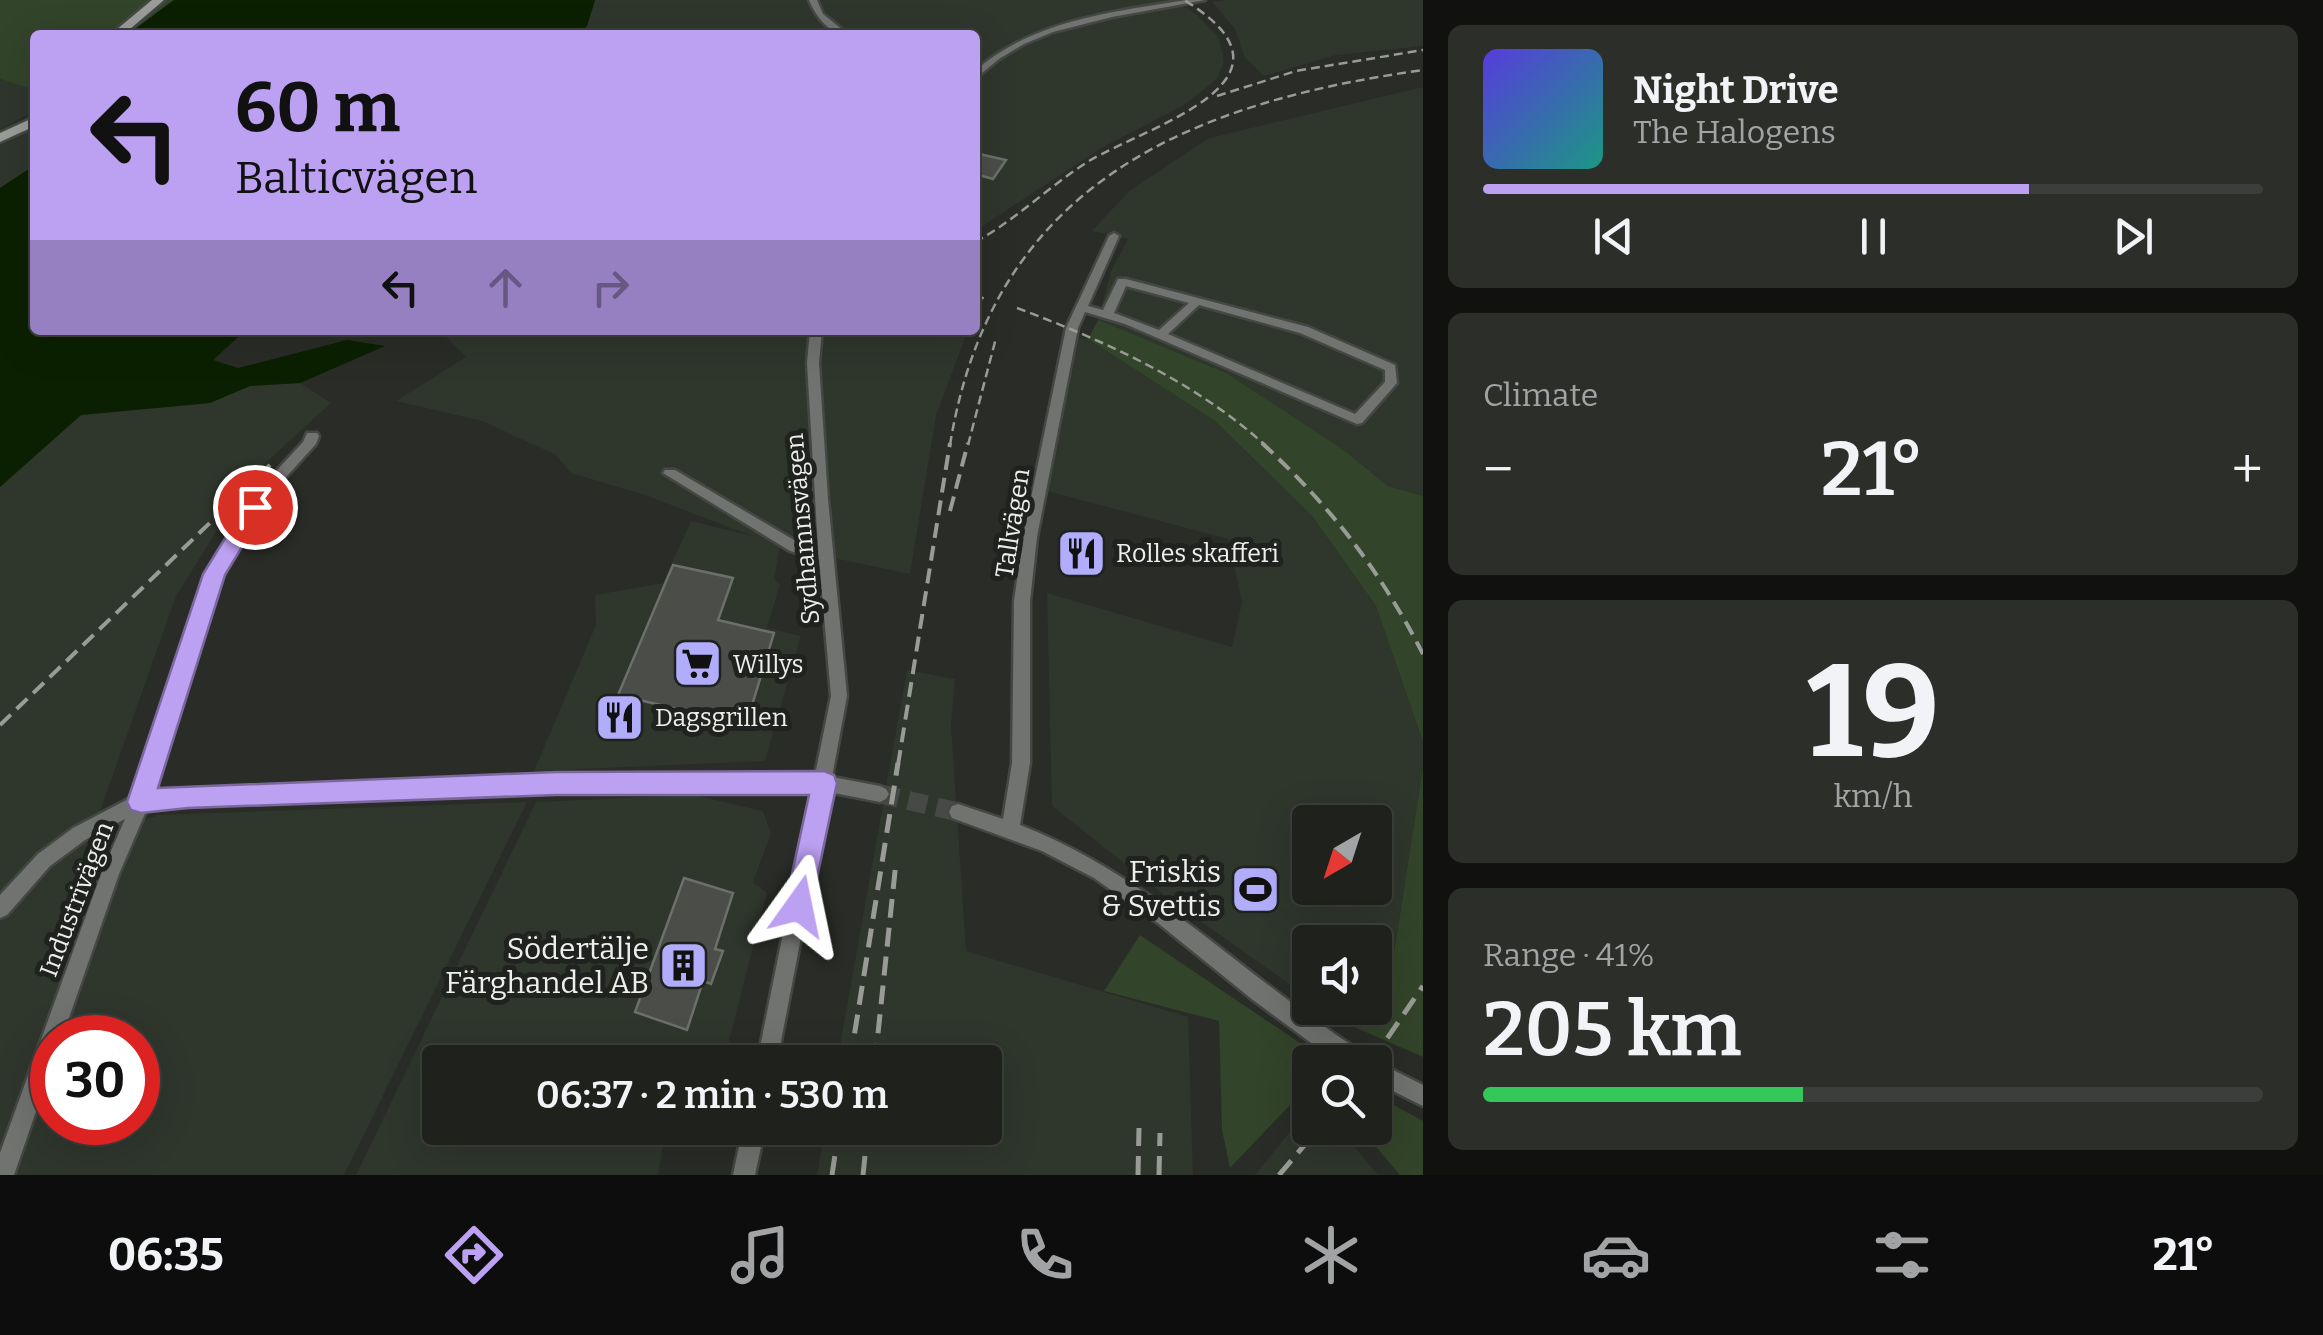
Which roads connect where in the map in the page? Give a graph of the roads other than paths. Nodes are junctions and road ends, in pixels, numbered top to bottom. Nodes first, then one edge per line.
1 (159, 0) edge
2 (813, 0) edge
3 (1201, 0) edge
4 (122, 30) edge
5 (838, 30) edge
6 (980, 69) edge
7 (30, 123) edge
8 (0, 138) edge
9 (1114, 236) dead end
10 (1197, 301) junction
11 (1080, 308) junction
12 (1107, 315) junction
13 (816, 335) edge
14 (1160, 335) junction
15 (312, 436) dead end
16 (670, 474) dead end
17 (826, 555) junction
18 (824, 783) junction
19 (880, 794) tunnel mouth
20 (141, 802) junction
21 (958, 812) tunnel mouth
22 (1010, 829) junction
23 (0, 909) edge
24 (770, 1045) edge
25 (1334, 1045) edge
26 (1392, 1080) edge
27 (1423, 1096) edge
28 (750, 1145) edge
29 (3, 1175) edge
30 (744, 1175) edge

1 - 4 street
2 - 5 street
3 - 6 street
7 - 8 street
9 - 11 street, Tallvägen
10 - 12 street
10 - 14 street
10 - 14 street
11 - 12 street
11 - 22 street, Tallvägen
12 - 14 street
13 - 17 street, Sydhamnsvägen
15 - 20 street, Industrivägen
16 - 17 street
17 - 18 street, Sydhamnsvägen
18 - 19 street
18 - 20 street
18 - 24 street, Sydhamnsvägen
20 - 23 street
20 - 29 street, Industrivägen
21 - 22 street
22 - 25 street
26 - 27 street
28 - 30 street

